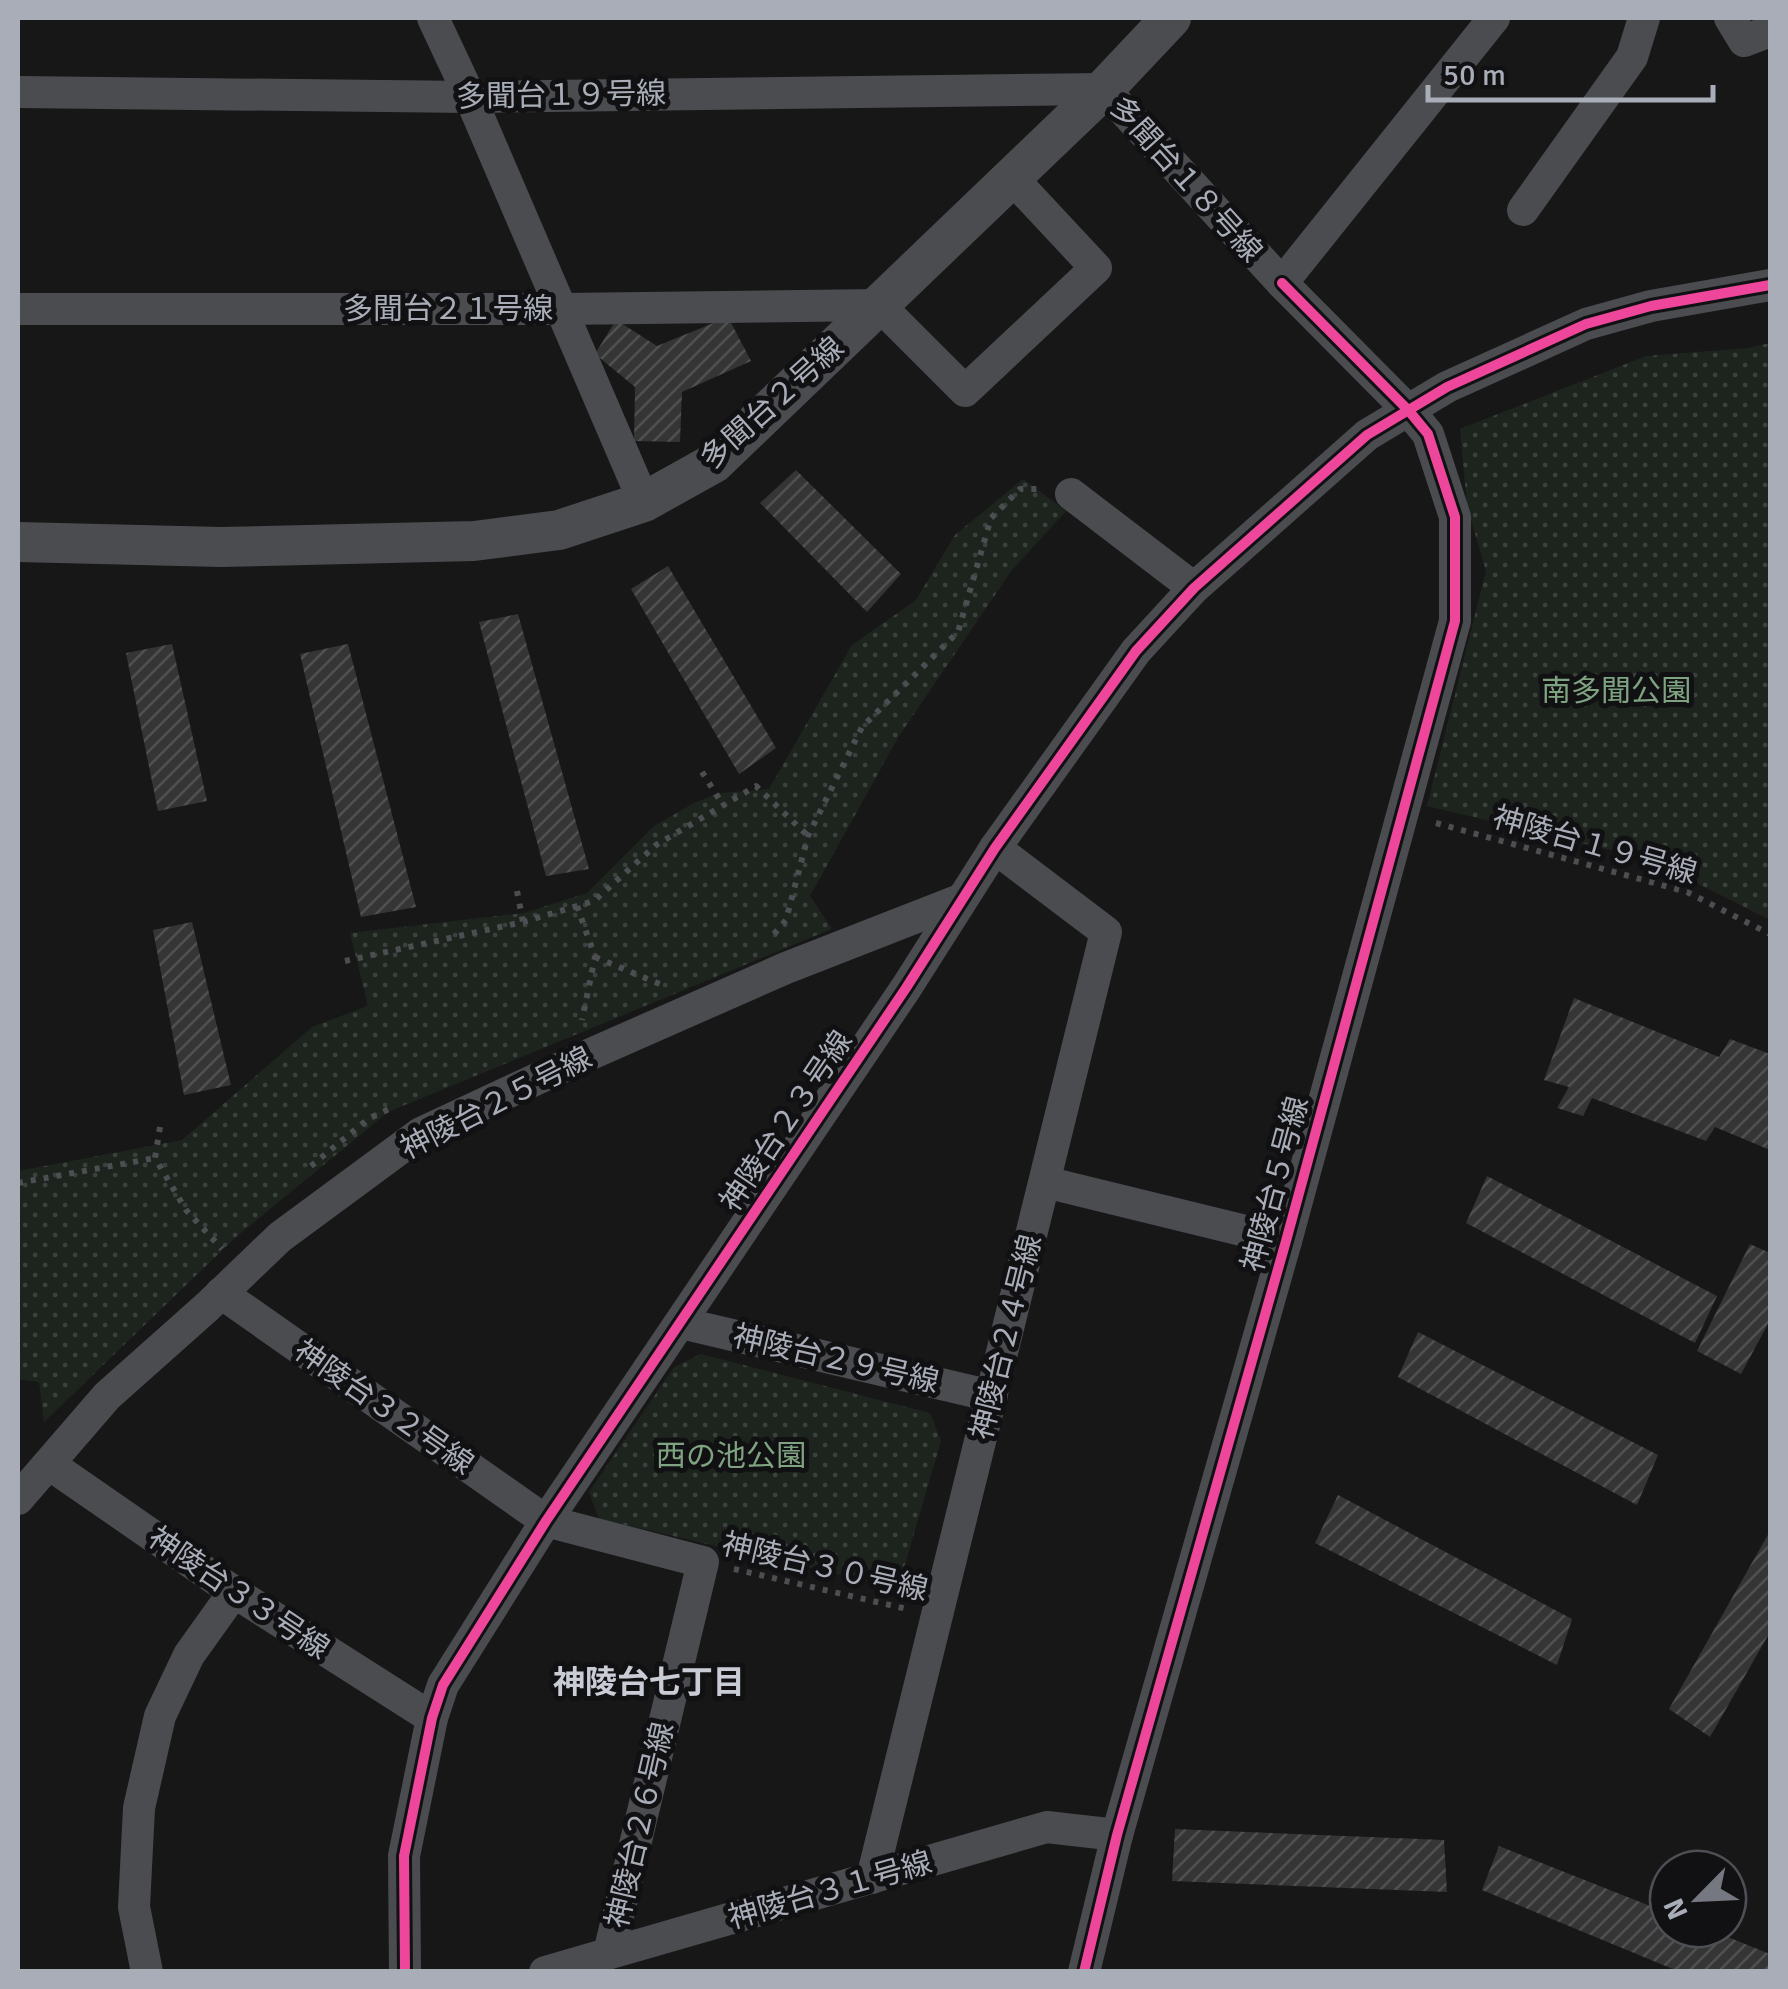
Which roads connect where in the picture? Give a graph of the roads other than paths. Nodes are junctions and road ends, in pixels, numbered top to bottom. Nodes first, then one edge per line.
1 (433, 18) edge
2 (1171, 18) edge
3 (1494, 18) edge
4 (1644, 18) edge
5 (1730, 18) edge
6 (1770, 31) edge
7 (1104, 89) junction
8 (18, 92) edge
9 (470, 96) junction
10 (1012, 178) junction
11 (1523, 210) dead end
12 (1282, 284) junction
13 (1770, 285) edge
14 (879, 305) junction
15 (561, 308) junction
16 (18, 309) edge
17 (1410, 412) junction
18 (1071, 494) road end
19 (644, 502) junction
20 (18, 542) edge
21 (1194, 588) junction
22 (995, 848) junction
23 (960, 900) junction
24 (1044, 1182) junction
25 (1286, 1241) junction
26 (232, 1283) junction
27 (680, 1323) junction
28 (992, 1396) junction
29 (49, 1464) junction
30 (18, 1499) edge
31 (546, 1521) junction
32 (234, 1592) junction
33 (432, 1718) junction
34 (1117, 1835) junction
35 (872, 1878) junction
36 (609, 1953) junction
37 (147, 1972) edge
38 (405, 1972) edge
39 (545, 1972) edge
40 (1084, 1972) edge

1 - 9 street
2 - 7 street, 多聞台２号線
3 - 12 street, 多聞台１８号線
4 - 11 street
5 - 6 street
7 - 9 street, 多聞台１９号線
7 - 10 street, 多聞台２号線
7 - 12 street, 多聞台１８号線
8 - 9 street, 多聞台１９号線
9 - 15 street
10 - 14 street, 多聞台２号線
10 - 14 street
12 - 17 street, 神陵台５号線
13 - 17 street, 神陵台２３号線
14 - 15 street, 多聞台２１号線
14 - 19 street, 多聞台２号線
15 - 16 street, 多聞台２１号線
15 - 19 street
17 - 21 street, 神陵台２３号線
17 - 25 street, 神陵台５号線
18 - 21 street
19 - 20 street, 多聞台２号線
21 - 22 street, 神陵台２３号線
22 - 23 street, 神陵台２３号線
22 - 24 street, 神陵台２４号線
23 - 26 street, 神陵台２５号線
23 - 27 street, 神陵台２３号線
24 - 25 street
24 - 28 street, 神陵台２４号線
25 - 34 street, 神陵台５号線
26 - 29 street, 神陵台２５号線
26 - 31 street, 神陵台３２号線
27 - 28 street, 神陵台２９号線
27 - 31 street, 神陵台２３号線
28 - 35 street, 神陵台２４号線
29 - 30 street, 神陵台２５号線
29 - 32 street, 神陵台３３号線
31 - 33 street, 神陵台２３号線
31 - 36 street, 神陵台２６号線
32 - 33 street, 神陵台３３号線
32 - 37 street
33 - 38 street, 神陵台２３号線
34 - 35 street, 神陵台３１号線
34 - 40 street, 神陵台５号線
35 - 36 street, 神陵台３１号線
36 - 39 street, 神陵台３１号線

